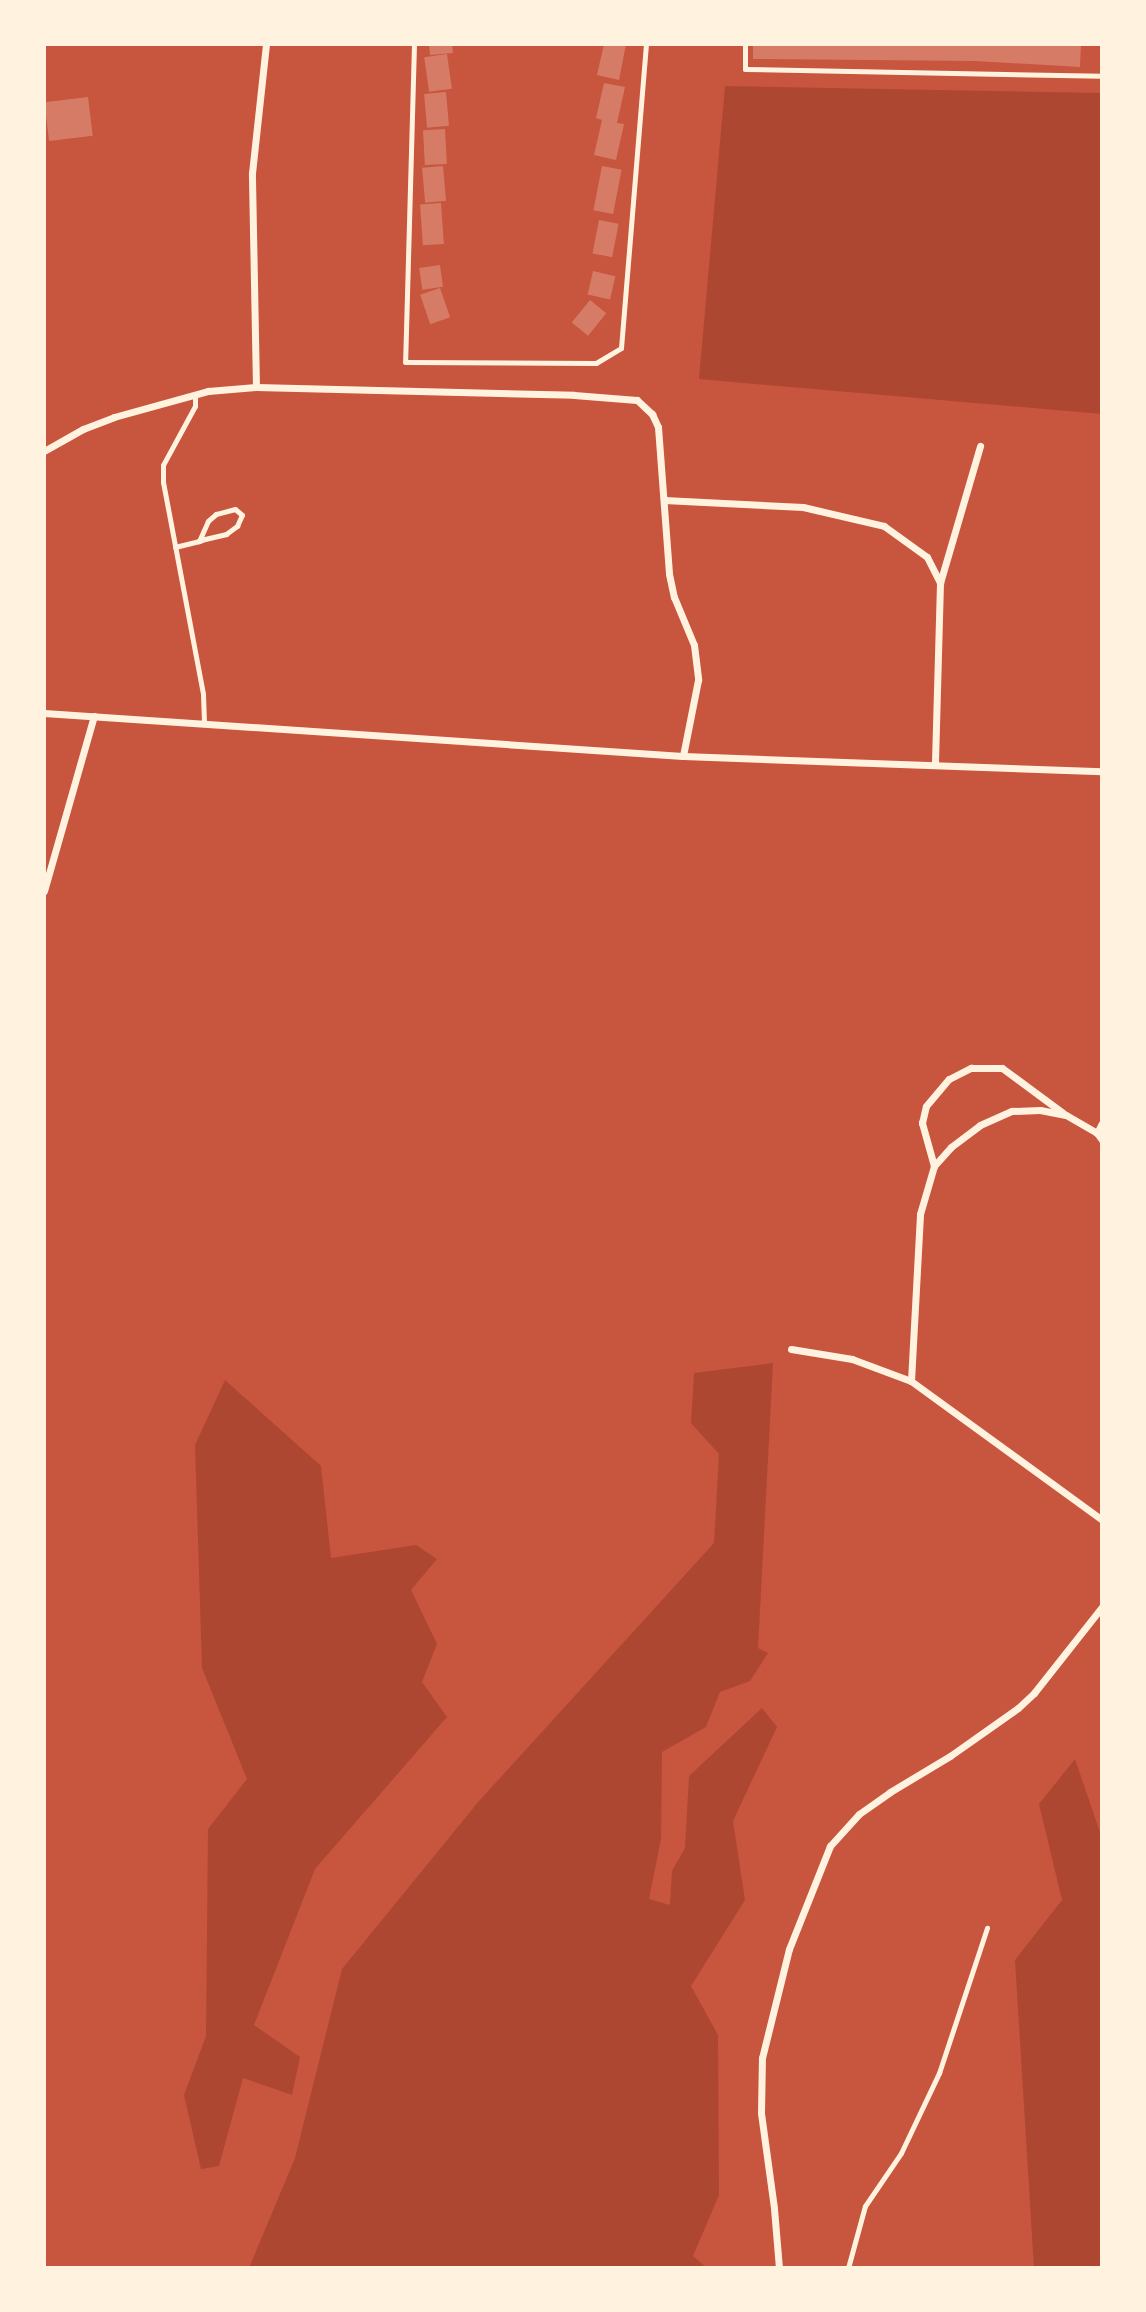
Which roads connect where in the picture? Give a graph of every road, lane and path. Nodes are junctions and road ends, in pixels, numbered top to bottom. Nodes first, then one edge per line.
1 (266, 44) edge
2 (414, 44) edge
3 (646, 44) edge
4 (744, 44) edge
5 (1102, 76) edge
6 (256, 387) junction
7 (195, 395) junction
8 (980, 446) dead end
9 (44, 452) edge
10 (664, 500) junction
11 (199, 541) junction
12 (175, 547) junction
13 (940, 583) junction
14 (44, 713) edge
15 (94, 716) junction
16 (204, 724) junction
17 (683, 756) junction
18 (935, 765) junction
19 (1102, 771) edge
20 (44, 891) edge
21 (1066, 1115) junction
22 (1102, 1123) edge
23 (1097, 1133) junction
24 (1102, 1140) edge
25 (934, 1166) junction
26 (791, 1349) dead end
27 (911, 1381) junction
28 (1102, 1520) edge
29 (1102, 1607) edge
30 (986, 1928) dead end
31 (779, 2268) edge
32 (848, 2268) edge

1 - 6 street
2 - 3 lane
4 - 5 lane
6 - 7 street
6 - 10 street
7 - 9 street
7 - 12 lane
8 - 13 street
10 - 13 street
10 - 17 street
11 - 11 lane
11 - 12 lane
12 - 16 lane
13 - 18 street
14 - 15 street
15 - 16 street
15 - 20 street
16 - 17 street
17 - 18 street
18 - 19 street
21 - 23 street
21 - 25 street
21 - 25 street
22 - 23 street
23 - 24 street
25 - 27 street
26 - 27 street
27 - 28 street
29 - 31 street
30 - 32 lane

